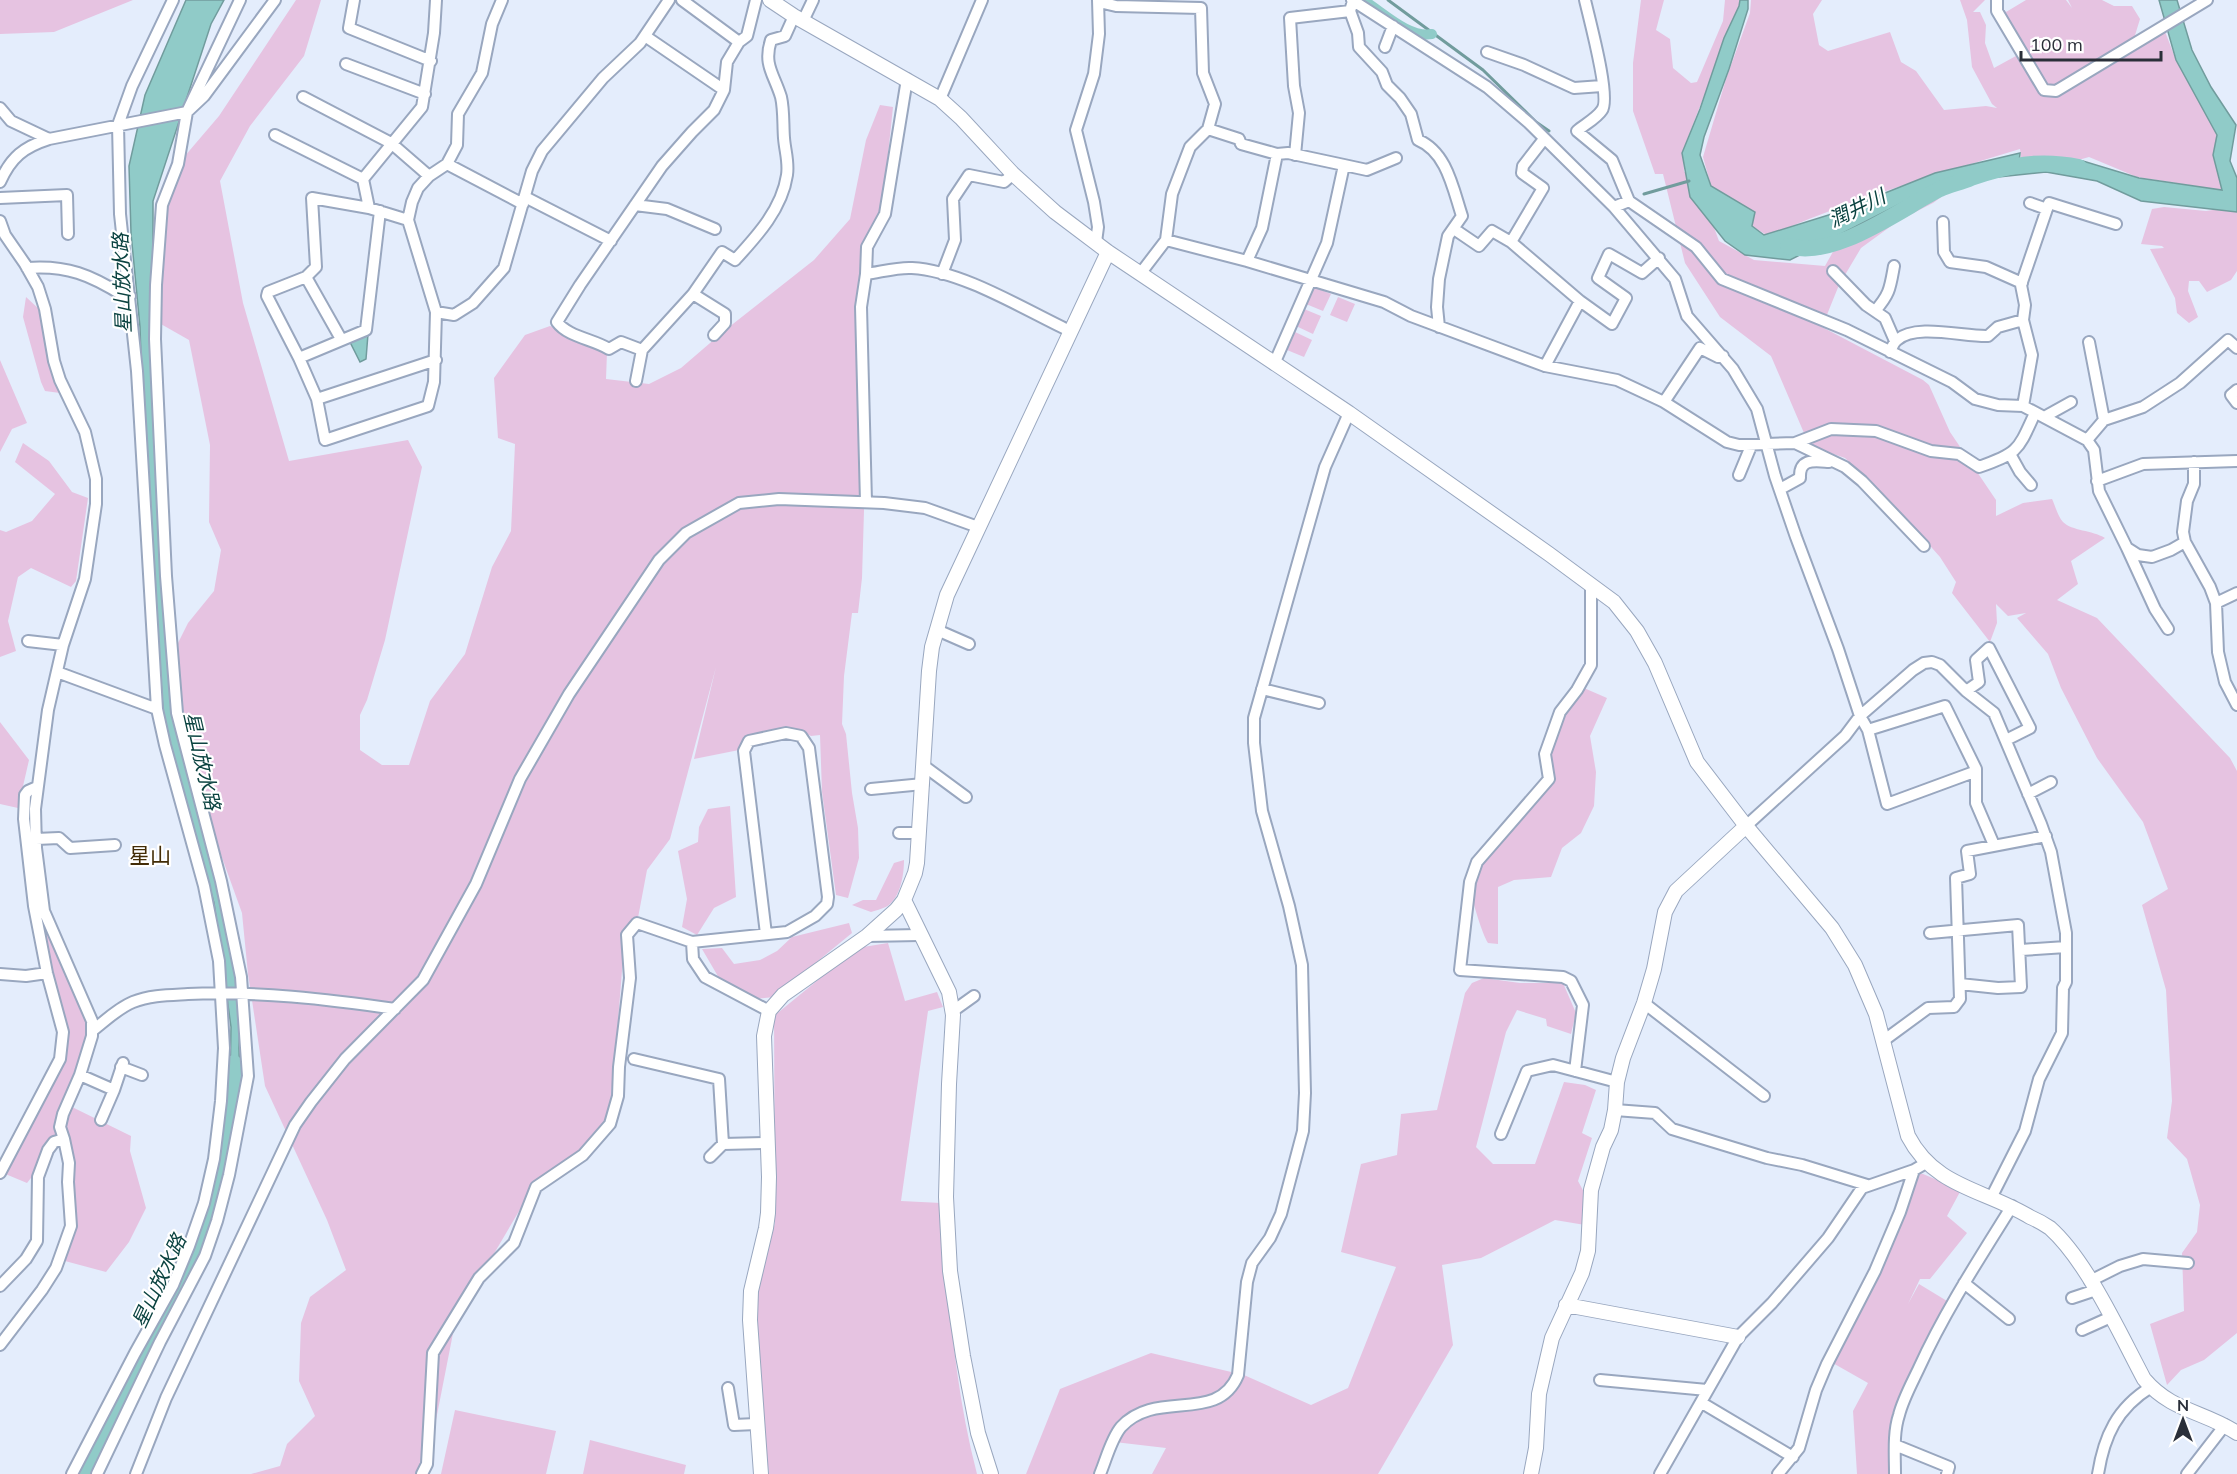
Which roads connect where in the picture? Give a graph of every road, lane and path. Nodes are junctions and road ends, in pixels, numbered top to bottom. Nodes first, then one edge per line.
1 (172, 0) edge
2 (240, 0) edge
3 (275, 0) edge
4 (354, 0) edge
5 (436, 0) edge
6 (502, 0) edge
7 (669, 0) edge
8 (682, 0) edge
9 (756, 0) edge
10 (770, 0) edge
11 (813, 0) edge
12 (982, 0) edge
13 (1585, 0) edge
14 (1997, 0) edge
15 (2206, 0) edge
16 (1098, 1) edge
17 (1153, 3) edge
18 (1352, 4) edge
19 (798, 19) junction
20 (1393, 26) junction
21 (645, 36) junction
22 (739, 42) junction
23 (1385, 46) dead end
24 (1487, 52) dead end
25 (431, 61) junction
26 (346, 64) dead end
27 (907, 79) junction
28 (1602, 86) junction
29 (724, 90) junction
30 (425, 94) junction
31 (303, 97) dead end
32 (940, 99) junction
33 (0, 108) edge
34 (187, 111) junction
35 (118, 125) junction
36 (1208, 129) junction
37 (275, 135) dead end
38 (49, 139) junction
39 (1544, 139) junction
40 (391, 143) junction
41 (1276, 154) junction
42 (1295, 154) junction
43 (1396, 158) dead end
44 (447, 164) junction
45 (1344, 165) junction
46 (1012, 174) junction
47 (429, 176) junction
48 (363, 179) junction
49 (0, 182) edge
50 (0, 198) edge
51 (524, 200) junction
52 (1629, 201) junction
53 (2030, 203) dead end
54 (635, 205) junction
55 (1614, 207) junction
56 (375, 209) junction
57 (2046, 209) junction
58 (408, 220) junction
59 (0, 221) edge
60 (1943, 222) dead end
61 (2115, 224) dead end
62 (715, 229) dead end
63 (1454, 229) junction
64 (68, 234) dead end
65 (1166, 240) junction
66 (612, 241) junction
67 (1095, 242) junction
68 (1511, 242) junction
69 (1108, 252) junction
70 (1659, 258) junction
71 (1247, 261) junction
72 (1894, 266) dead end
73 (27, 268) junction
74 (1833, 271) dead end
75 (866, 274) junction
76 (942, 274) junction
77 (1140, 274) junction
78 (306, 277) junction
79 (1312, 280) junction
80 (2022, 284) junction
81 (693, 294) junction
82 (130, 296) junction
83 (1580, 301) junction
84 (1875, 311) junction
85 (436, 312) junction
86 (2023, 320) junction
87 (1439, 327) junction
88 (1070, 330) junction
89 (714, 335) dead end
90 (341, 339) junction
91 (1895, 341) junction
92 (2089, 342) dead end
93 (2237, 347) edge
94 (642, 350) junction
95 (1890, 352) junction
96 (1723, 356) junction
97 (299, 358) junction
98 (436, 360) junction
99 (1274, 364) junction
100 (1545, 366) junction
101 (636, 381) dead end
102 (2237, 390) edge
103 (317, 399) junction
104 (1664, 402) junction
105 (2071, 402) dead end
106 (2237, 403) edge
107 (2022, 406) junction
108 (1349, 413) junction
109 (2039, 415) junction
110 (2104, 420) junction
111 (2087, 440) junction
112 (1795, 443) junction
113 (1767, 445) junction
114 (1751, 446) junction
115 (2010, 454) junction
116 (2237, 461) edge
117 (2194, 462) junction
118 (1836, 463) junction
119 (1739, 475) dead end
120 (2097, 481) junction
121 (2031, 485) dead end
122 (1780, 489) junction
123 (866, 502) junction
124 (978, 527) junction
125 (2185, 542) junction
126 (1924, 546) dead end
127 (2127, 548) junction
128 (1591, 586) junction
129 (2237, 593) edge
130 (2216, 603) junction
131 (2168, 629) dead end
132 (937, 630) junction
133 (28, 641) dead end
134 (969, 644) dead end
135 (63, 645) junction
136 (57, 672) junction
137 (1262, 689) junction
138 (1966, 691) junction
139 (1319, 703) dead end
140 (2237, 705) edge
141 (157, 709) junction
142 (1860, 716) junction
143 (1868, 730) junction
144 (2006, 740) junction
145 (924, 766) junction
146 (1974, 772) junction
147 (2051, 782) dead end
148 (923, 784) junction
149 (37, 787) junction
150 (871, 789) dead end
151 (2028, 794) junction
152 (966, 796) dead end
153 (1746, 826) junction
154 (899, 833) dead end
155 (919, 833) junction
156 (2046, 836) junction
157 (36, 839) junction
158 (114, 845) dead end
159 (1994, 845) junction
160 (904, 900) junction
161 (1957, 932) junction
162 (1930, 933) dead end
163 (766, 934) junction
164 (920, 935) junction
165 (867, 936) junction
166 (692, 942) junction
167 (2066, 947) junction
168 (2021, 950) junction
169 (47, 973) junction
170 (0, 974) edge
171 (1960, 984) junction
172 (220, 993) junction
173 (243, 994) junction
174 (974, 996) dead end
175 (1644, 1003) junction
176 (395, 1009) junction
177 (769, 1011) junction
178 (953, 1011) junction
179 (92, 1031) junction
180 (1883, 1041) junction
181 (634, 1059) dead end
182 (1575, 1071) junction
183 (80, 1075) junction
184 (142, 1075) dead end
185 (1617, 1082) junction
186 (114, 1090) junction
187 (1764, 1096) dead end
188 (1615, 1110) junction
189 (101, 1120) dead end
190 (1501, 1134) dead end
191 (64, 1139) junction
192 (766, 1143) junction
193 (723, 1144) junction
194 (710, 1157) dead end
195 (1920, 1167) junction
196 (0, 1173) edge
197 (1867, 1185) junction
198 (1991, 1198) junction
199 (2012, 1206) junction
200 (2188, 1263) dead end
201 (1964, 1283) junction
202 (0, 1286) edge
203 (2093, 1286) junction
204 (2072, 1298) dead end
205 (1566, 1305) junction
206 (2110, 1317) junction
207 (2009, 1319) dead end
208 (2082, 1330) dead end
209 (1738, 1337) junction
210 (0, 1345) edge
211 (1600, 1380) dead end
212 (2151, 1387) junction
213 (728, 1388) dead end
214 (1707, 1390) junction
215 (1702, 1403) junction
216 (756, 1424) junction
217 (2231, 1429) edge
218 (1895, 1445) junction
219 (1793, 1457) junction
220 (72, 1474) edge
221 (97, 1474) edge
222 (135, 1474) edge
223 (422, 1474) edge
224 (761, 1474) edge
225 (991, 1474) edge
226 (1100, 1474) edge
227 (1531, 1474) edge
228 (1660, 1474) edge
229 (1778, 1474) edge
230 (1895, 1474) edge
231 (1947, 1474) edge
232 (2098, 1474) edge
233 (2187, 1474) edge

1 - 35 street
2 - 34 street
3 - 34 street
4 - 25 street
5 - 25 street
6 - 44 street
7 - 21 street
8 - 22 street
9 - 22 street
10 - 19 street
11 - 19 street
12 - 32 street
13 - 28 street
14 - 15 street
16 - 17 street
16 - 67 street
17 - 36 street
18 - 20 street
18 - 42 street
18 - 63 street
19 - 27 street
19 - 81 street
20 - 23 street
20 - 39 street
21 - 29 street
21 - 51 street
22 - 29 street
24 - 28 street
25 - 30 street
26 - 30 street
27 - 32 street
27 - 75 street
28 - 52 street
29 - 54 street
30 - 40 street
31 - 40 street
32 - 46 street
33 - 38 street
34 - 35 street
34 - 173 street
35 - 38 street
35 - 82 street
36 - 41 street
36 - 65 street
37 - 48 street
38 - 49 street
39 - 55 street
39 - 68 street
40 - 47 street
40 - 48 street
41 - 42 street
41 - 71 street
42 - 45 street
43 - 45 street
44 - 47 street
44 - 51 street
45 - 79 street
46 - 67 street
46 - 76 street
47 - 58 street
48 - 56 street
50 - 64 street
51 - 66 street
51 - 85 street
52 - 55 street
52 - 95 street
53 - 57 street
54 - 62 street
54 - 66 street
55 - 70 street
56 - 58 street
56 - 78 street
56 - 90 street
57 - 61 street
57 - 80 street
58 - 85 street
59 - 73 street
60 - 80 street
63 - 68 street
63 - 87 street
65 - 71 street
65 - 77 street
66 - 94 street
67 - 69 street
68 - 83 street
69 - 77 street
69 - 88 street
70 - 83 street
70 - 96 street
71 - 79 street
72 - 84 street
73 - 82 street
73 - 135 street
74 - 84 street
75 - 76 street
75 - 123 street
76 - 88 street
77 - 99 street
78 - 90 street
78 - 97 street
79 - 87 street
79 - 99 street
80 - 86 street
81 - 89 street
81 - 94 street
82 - 141 street
83 - 100 street
84 - 91 street
85 - 98 street
86 - 91 street
86 - 107 street
87 - 100 street
88 - 124 street
90 - 97 street
91 - 95 street
92 - 110 street
93 - 110 street
94 - 101 street
95 - 107 street
96 - 104 street
96 - 113 street
97 - 103 street
98 - 103 street
98 - 103 street
99 - 108 street
100 - 104 street
102 - 106 street
104 - 114 street
105 - 109 street
107 - 109 street
108 - 128 street
108 - 137 street
109 - 111 street
109 - 115 street
110 - 111 street
111 - 120 street
112 - 113 street
112 - 115 street
112 - 118 street
113 - 114 street
113 - 122 street
114 - 119 street
115 - 121 street
116 - 117 street
117 - 120 street
117 - 125 street
118 - 122 street
118 - 126 street
120 - 127 street
122 - 142 street
123 - 124 street
123 - 176 street
124 - 132 street
125 - 127 street
125 - 130 street
127 - 131 street
128 - 153 street
128 - 182 street
129 - 130 street
130 - 140 street
132 - 134 street
132 - 145 street
133 - 135 street
135 - 136 street
136 - 141 street
136 - 149 street
137 - 139 street
137 - 226 street
138 - 142 street
138 - 144 street
138 - 144 street
141 - 172 street
142 - 143 street
142 - 153 street
143 - 146 street
143 - 146 street
144 - 151 street
145 - 148 street
145 - 152 street
146 - 159 street
147 - 151 street
148 - 150 street
148 - 155 street
149 - 157 street
149 - 169 street
151 - 156 street
153 - 175 street
153 - 180 street
154 - 155 street
155 - 160 street
156 - 159 street
156 - 167 street
157 - 158 street
157 - 179 street
159 - 161 street
160 - 164 street
160 - 165 street
161 - 162 street
161 - 168 street
161 - 171 street
163 - 163 street
163 - 166 street
164 - 165 street
164 - 178 street
165 - 177 street
166 - 177 street
166 - 223 street
167 - 168 street
167 - 198 street
168 - 171 street
169 - 170 street
169 - 196 street
171 - 180 street
172 - 173 street
172 - 179 street
172 - 220 street
173 - 176 street
173 - 221 street
174 - 178 street
175 - 185 street
175 - 187 street
176 - 222 street
177 - 192 street
178 - 225 street
179 - 183 street
180 - 195 street
181 - 193 street
182 - 185 street
182 - 190 street
183 - 186 street
183 - 191 street
184 - 186 street
185 - 188 street
186 - 189 street
188 - 197 street
188 - 205 street
191 - 202 street
191 - 210 street
192 - 193 street
192 - 216 street
193 - 194 street
195 - 197 street
195 - 198 street
195 - 219 street
197 - 209 street
198 - 199 street
199 - 201 street
199 - 203 street
200 - 203 street
201 - 207 street
201 - 218 street
203 - 204 street
203 - 206 street
205 - 209 street
205 - 227 street
206 - 208 street
206 - 212 street
209 - 214 street
211 - 214 street
212 - 217 street
212 - 232 street
213 - 216 street
214 - 215 street
215 - 219 street
215 - 228 street
216 - 224 street
217 - 233 street
218 - 230 street
218 - 231 street
219 - 229 street

